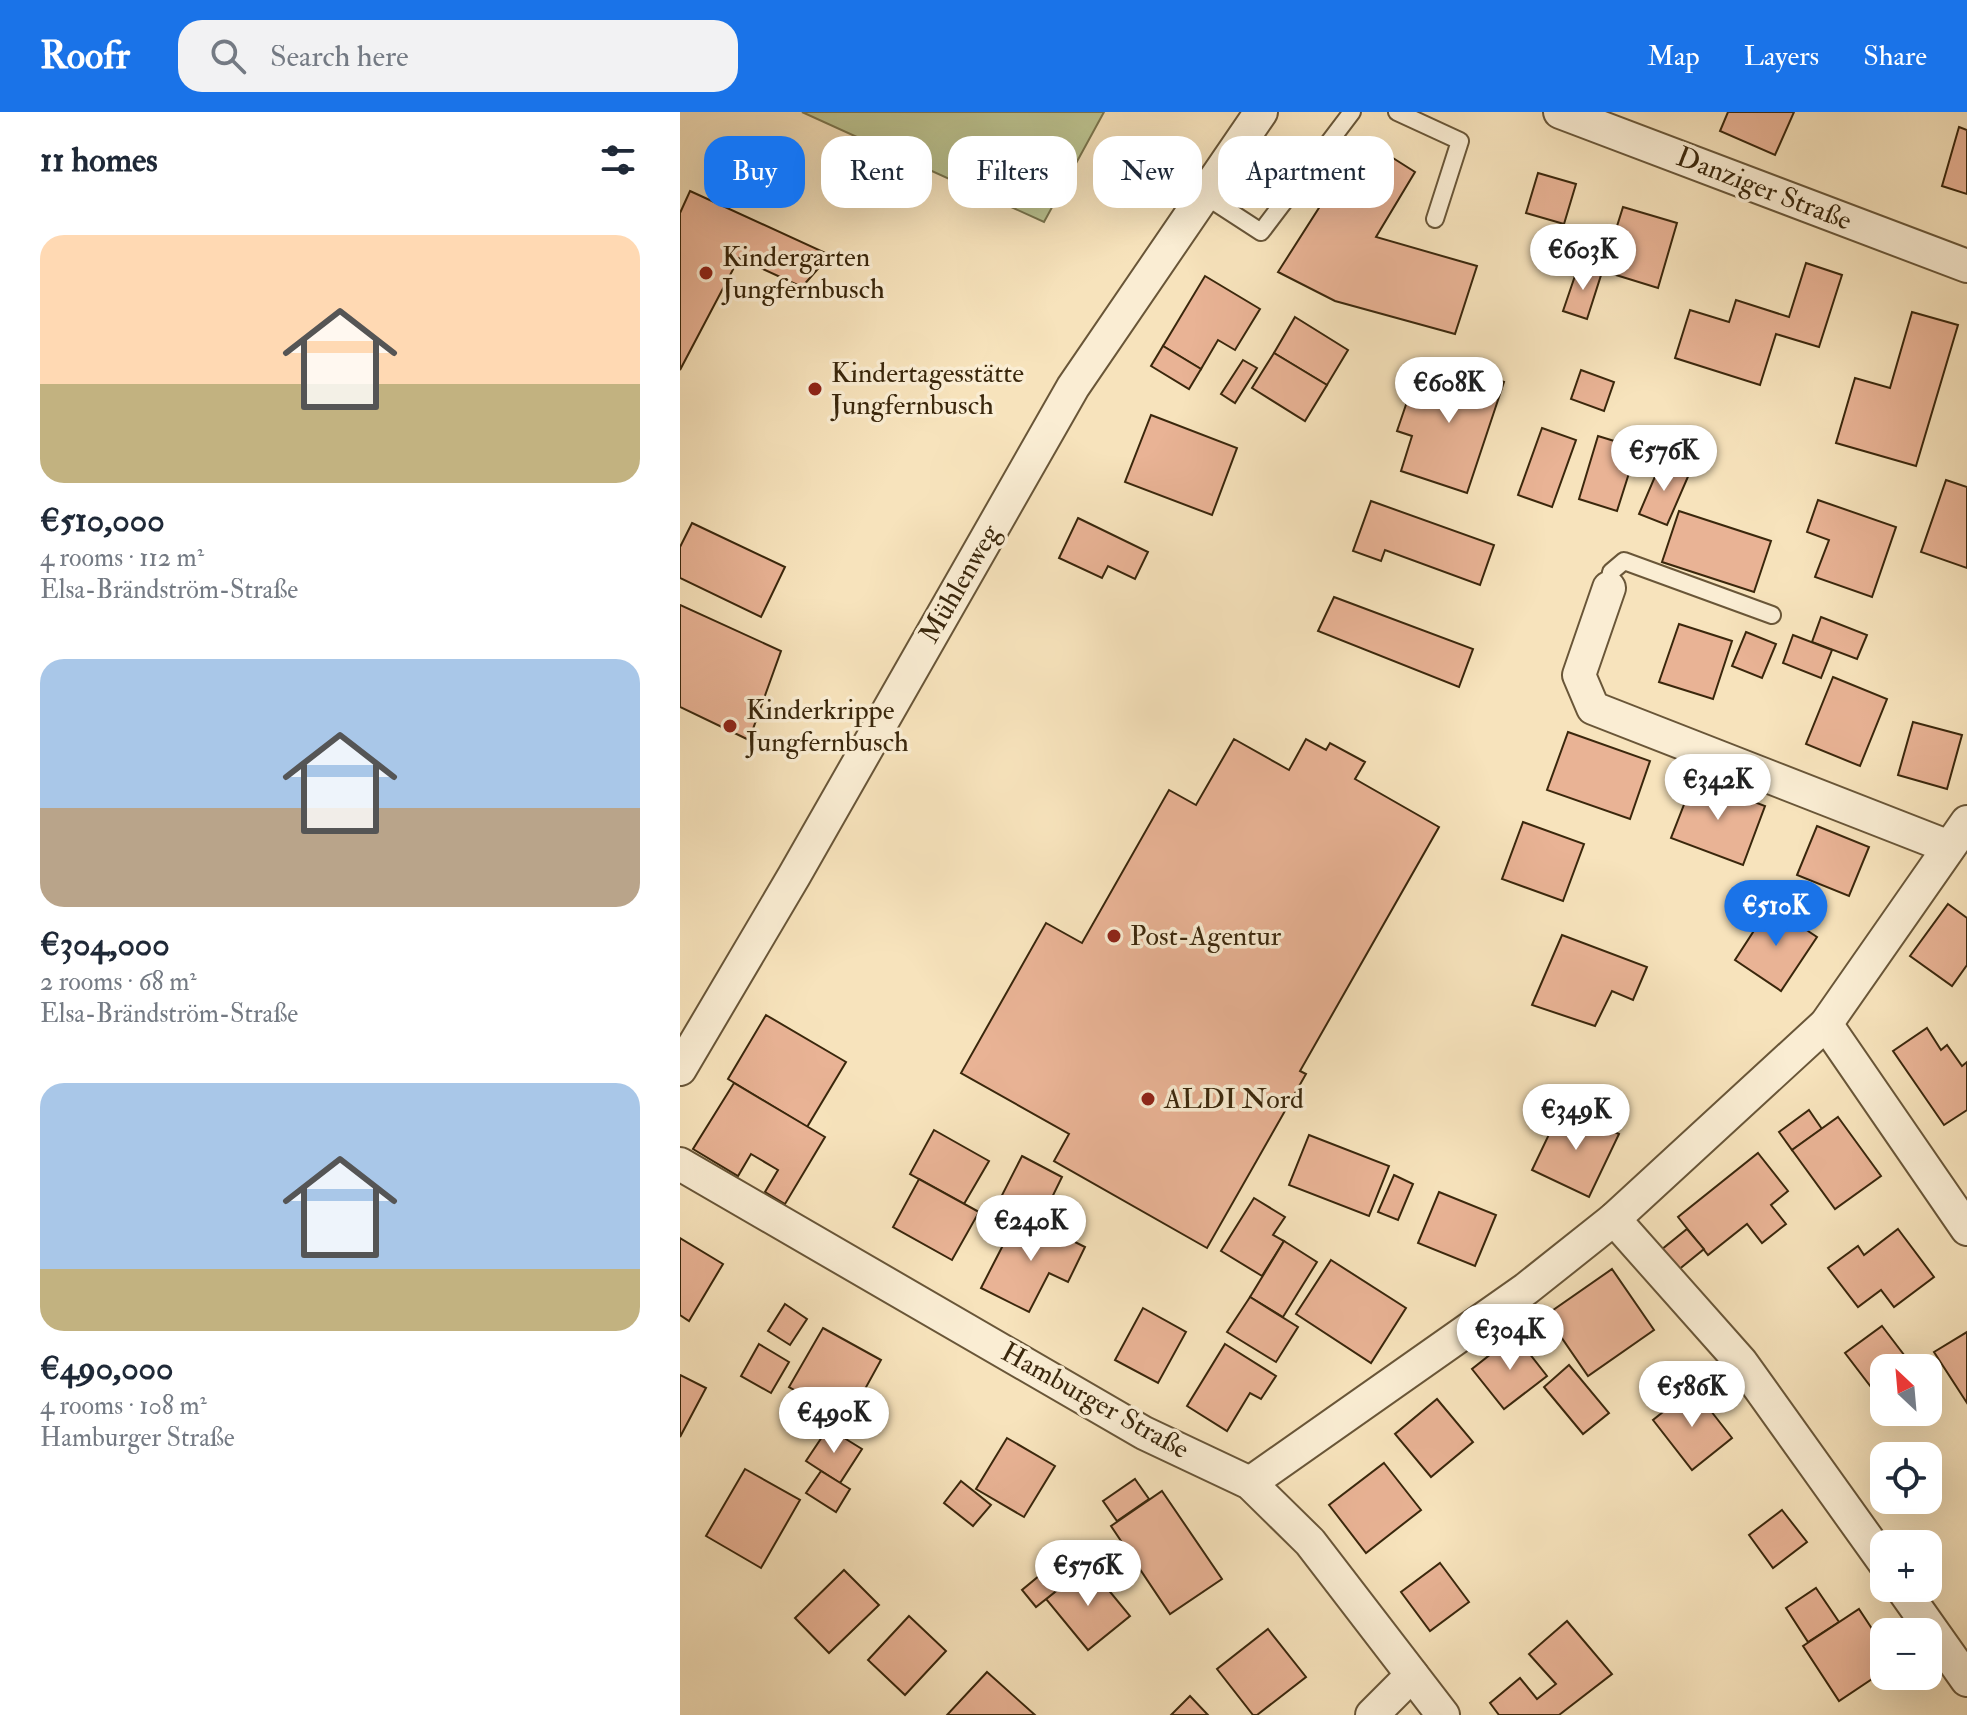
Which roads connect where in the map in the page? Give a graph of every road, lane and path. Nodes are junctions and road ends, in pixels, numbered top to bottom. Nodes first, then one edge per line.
1 (1261, 112) edge
2 (1352, 112) edge
3 (1397, 112) edge
4 (1560, 112) edge
5 (1204, 195) junction
6 (1435, 219) dead end
7 (1967, 266) edge
8 (1609, 588) joint
9 (1772, 615) dead end
10 (1958, 834) edge
11 (1826, 1024) junction
12 (680, 1069) edge
13 (680, 1164) edge
14 (1614, 1219) junction
15 (1967, 1229) edge
16 (1250, 1483) junction
17 (1870, 1542) edge
18 (1912, 1602) edge
19 (1412, 1675) junction
20 (1967, 1680) edge
21 (1372, 1715) edge
22 (1443, 1715) edge

1 - 5 street, Mühlenweg
2 - 5 lane
3 - 6 lane
4 - 7 street, Danziger Straße
5 - 12 street, Mühlenweg
8 - 9 lane
8 - 10 street
10 - 11 street
11 - 14 street
11 - 15 street
13 - 16 street, Hamburger Straße
14 - 16 street
14 - 17 street
16 - 19 street, Hamburger Straße
18 - 20 street
19 - 21 street
19 - 22 street, Hamburger Straße

